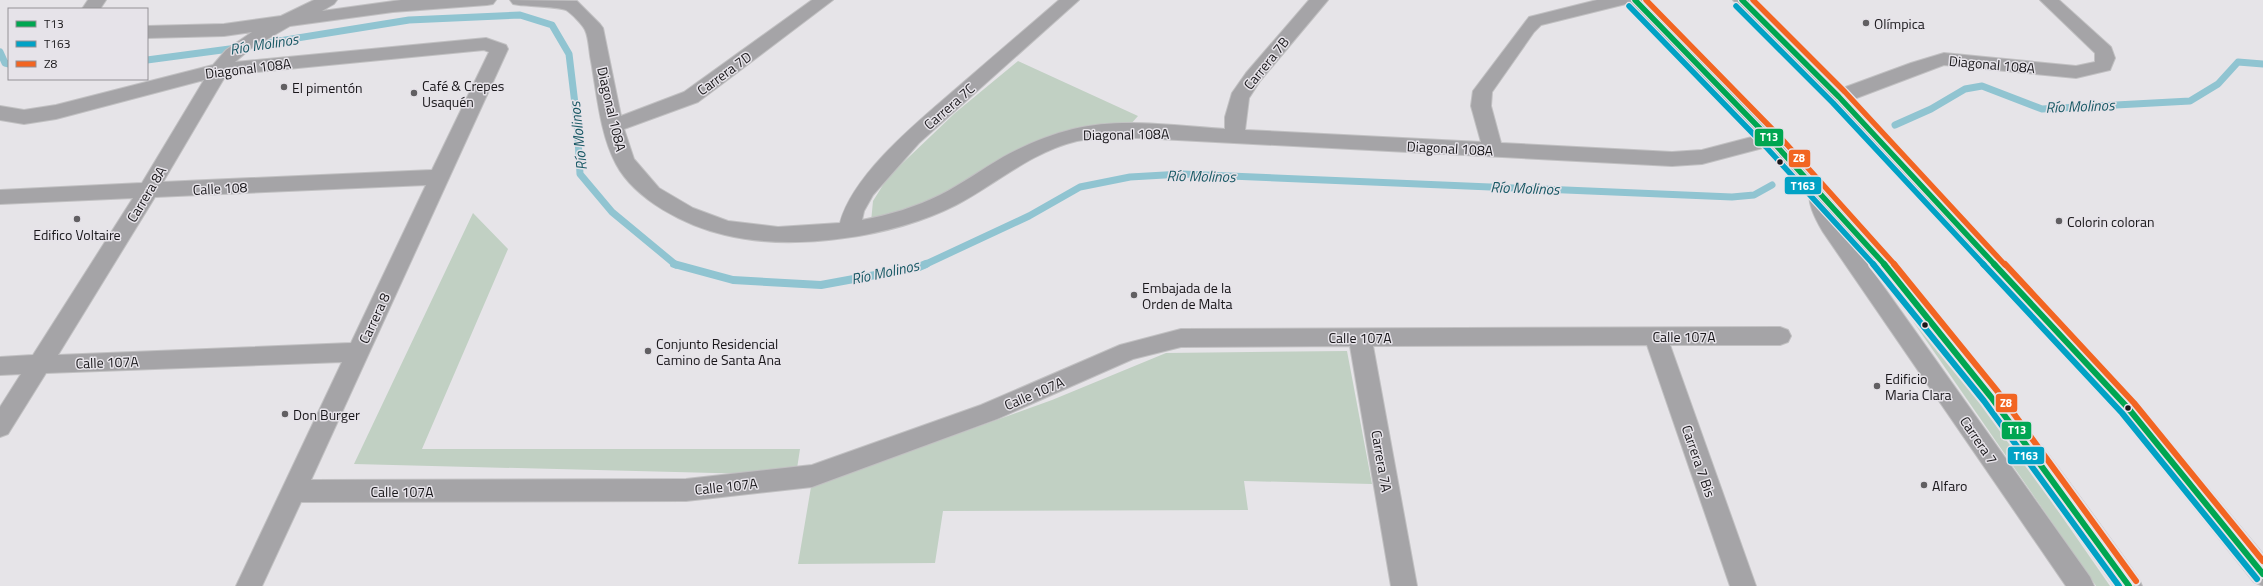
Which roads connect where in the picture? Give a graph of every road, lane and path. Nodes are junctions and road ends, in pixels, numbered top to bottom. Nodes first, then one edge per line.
1 (328, 0) edge
2 (487, 0) edge
3 (519, 0) edge
4 (824, 0) edge
5 (1070, 0) edge
6 (1319, 0) edge
7 (1620, 0) edge
8 (1635, 0) edge
9 (1742, 0) edge
10 (2049, 0) edge
11 (574, 2) edge
12 (387, 3) edge
13 (289, 21) junction
14 (148, 32) edge
15 (499, 49) joint
16 (220, 70) junction
17 (1839, 97) junction
18 (0, 113) edge
19 (613, 126) junction
20 (1235, 136) junction
21 (1771, 139) junction
22 (1493, 150) junction
23 (440, 177) junction
24 (148, 191) junction
25 (1819, 191) junction
26 (0, 197) edge
27 (849, 230) junction
28 (1655, 336) junction
29 (1780, 336) dead end
30 (1360, 337) junction
31 (358, 352) junction
32 (39, 364) junction
33 (0, 366) edge
34 (0, 427) edge
35 (294, 491) junction
36 (2263, 574) edge
37 (249, 586) edge
38 (1404, 586) edge
39 (1742, 586) edge
40 (2081, 586) edge
41 (2129, 586) edge

1 - 13 street, Carrera 8A
2 - 12 street
3 - 11 street, Diagonal 108A
4 - 19 street, Carrera 7D
5 - 27 street, Carrera 7C
6 - 20 street, Carrera 7B
7 - 22 street
8 - 21 main road
9 - 17 main road
10 - 17 street, Diagonal 108A
11 - 19 street, Diagonal 108A
12 - 13 street
13 - 14 street
13 - 16 street, Carrera 8A
15 - 16 street, Diagonal 108A
15 - 23 street, Carrera 8
16 - 18 street, Diagonal 108A
16 - 24 street, Carrera 8A
17 - 36 main road
19 - 27 street, Diagonal 108A
20 - 22 street, Diagonal 108A
20 - 27 street, Diagonal 108A
21 - 22 street, Diagonal 108A
21 - 25 main road
23 - 24 street, Calle 108
23 - 31 street, Carrera 8
24 - 26 street, Calle 108
24 - 32 street, Carrera 8A
25 - 40 street, Carrera 7
25 - 41 main road
28 - 29 street, Calle 107A
28 - 30 street, Calle 107A
28 - 39 street, Carrera 7 Bis
30 - 35 street, Calle 107A
30 - 38 street, Carrera 7A
31 - 32 street, Calle 107A
31 - 35 street, Carrera 8
32 - 33 street, Calle 107A
32 - 34 street, Carrera 8A
35 - 37 street, Carrera 8

